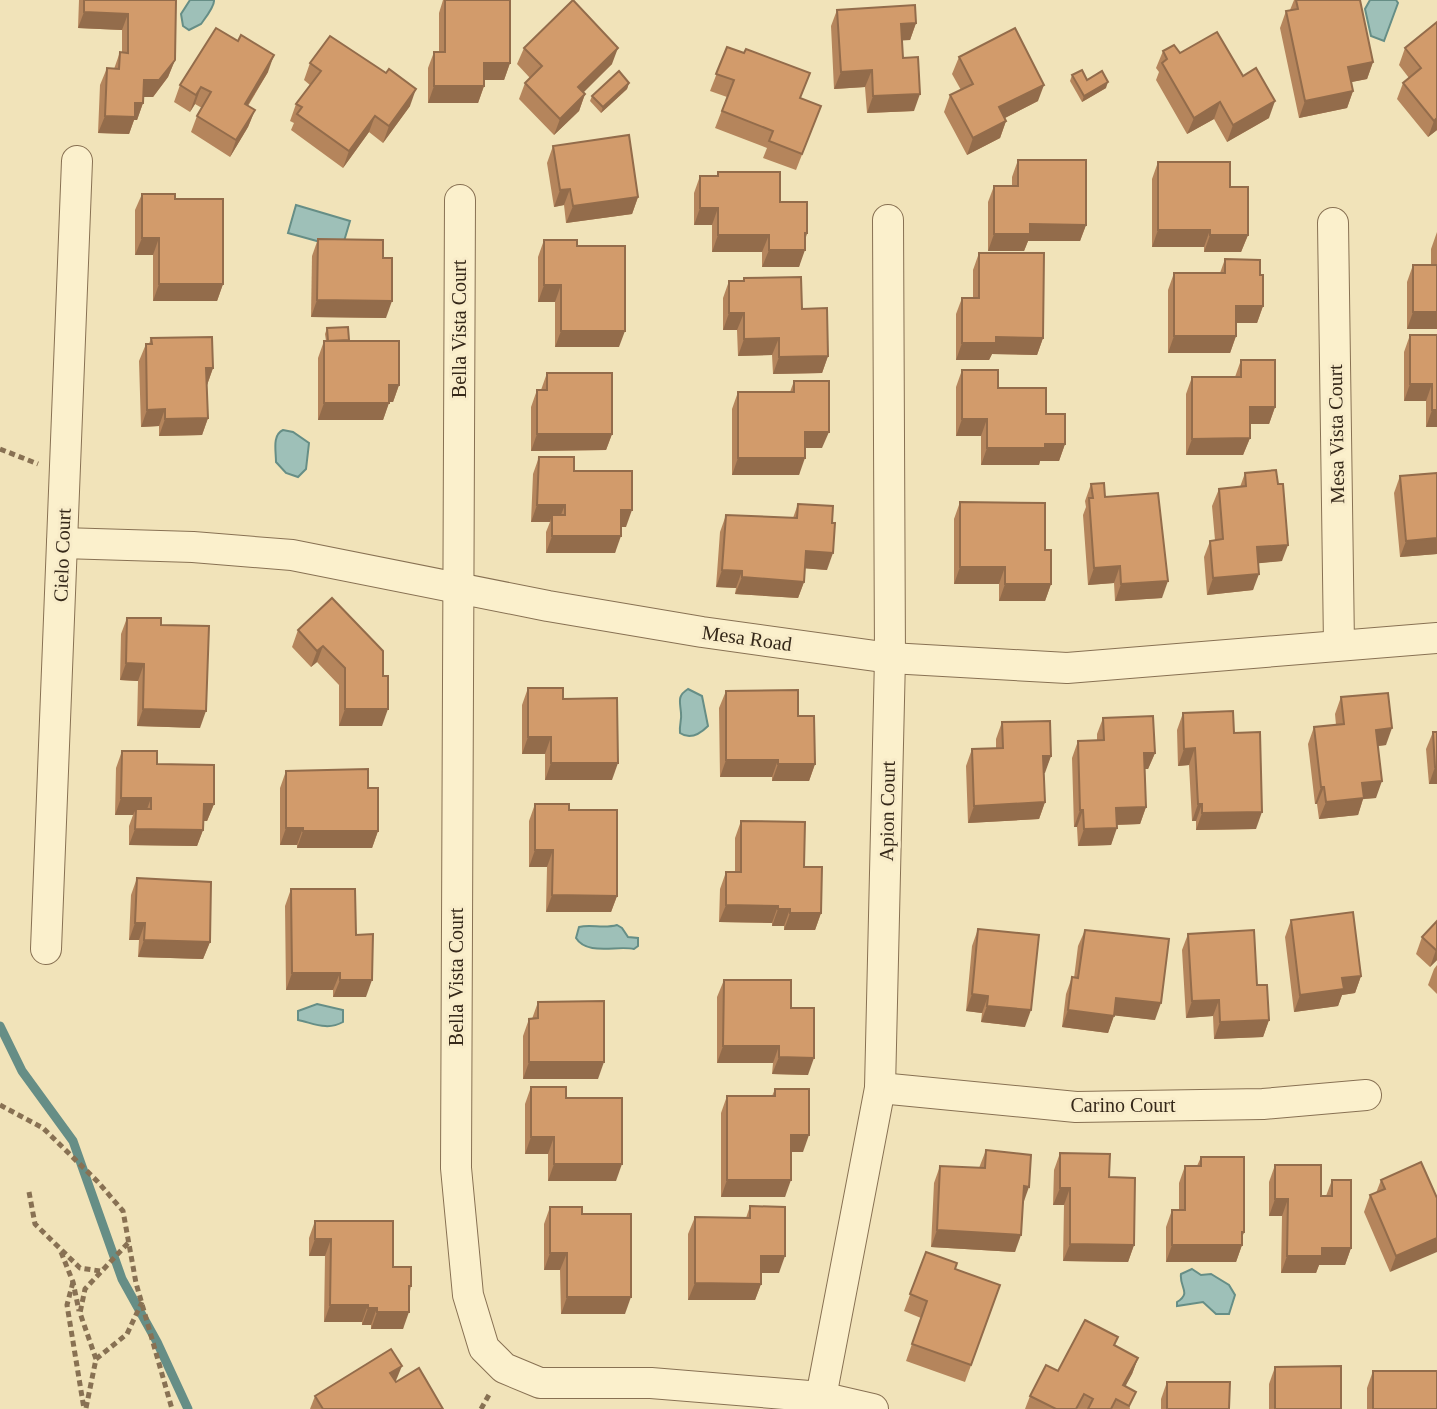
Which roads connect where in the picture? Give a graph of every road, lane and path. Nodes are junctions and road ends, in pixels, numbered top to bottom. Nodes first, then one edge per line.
1 (77, 161) dead end
2 (460, 200) dead end
3 (888, 220) dead end
4 (1333, 223) dead end
5 (62, 543) junction
6 (457, 587) junction
7 (1437, 638) edge
8 (1339, 645) junction
9 (890, 658) junction
10 (46, 949) dead end
11 (880, 1088) junction
12 (1366, 1095) dead end
13 (0, 1105) edge
14 (29, 1192) dead end
15 (129, 1242) junction
16 (61, 1251) junction
17 (101, 1271) junction
18 (73, 1282) junction
19 (142, 1302) junction
20 (80, 1313) junction
21 (96, 1359) junction
22 (821, 1397) junction
23 (85, 1409) edge
24 (172, 1409) edge
25 (873, 1409) edge

1 - 5 street, Cielo Court
2 - 6 street, Bella Vista Court
3 - 9 street, Apion Court
4 - 8 street, Mesa Vista Court
5 - 6 street, Mesa Road
5 - 10 street, Cielo Court
6 - 9 street, Mesa Road
6 - 22 street, Bella Vista Court
7 - 8 street, Mesa Road
8 - 9 street, Mesa Road
9 - 11 street, Apion Court
11 - 12 street, Carino Court
11 - 22 street, Apion Court
13 - 15 path
14 - 16 path
15 - 17 path
15 - 19 path
16 - 17 path
16 - 18 path
17 - 20 path
18 - 20 path
18 - 23 path
19 - 21 path
19 - 24 path
20 - 21 path
21 - 23 path
22 - 25 street, Bella Vista Court

